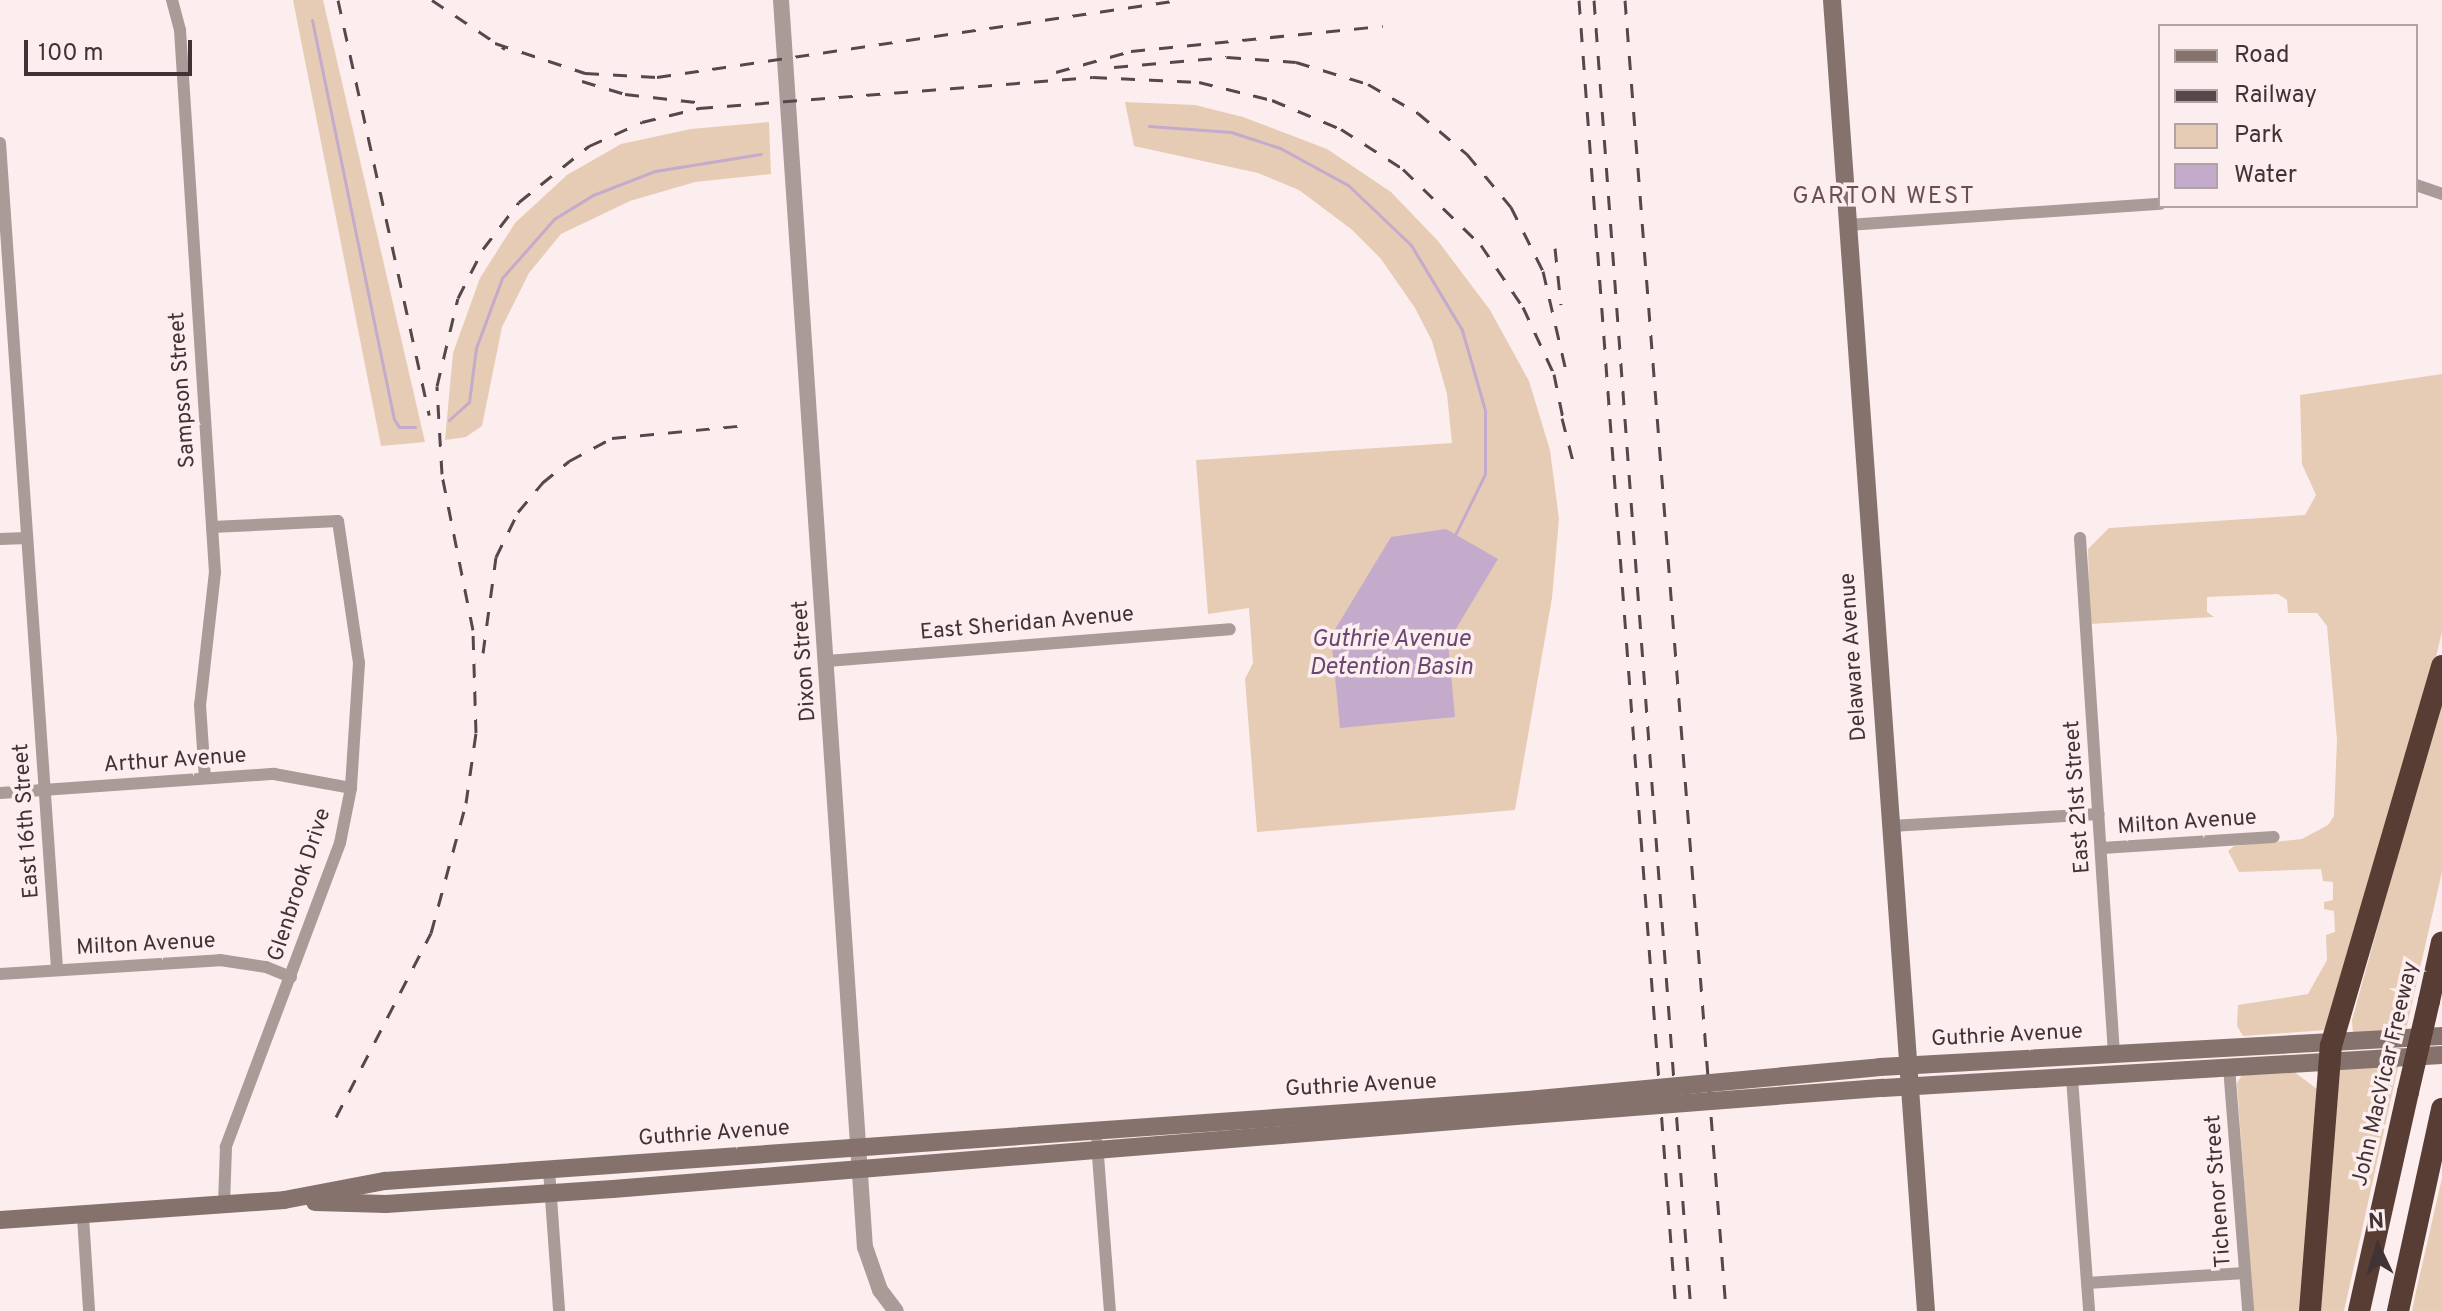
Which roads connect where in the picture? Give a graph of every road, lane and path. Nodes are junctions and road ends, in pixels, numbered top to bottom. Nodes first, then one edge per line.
1 (172, 0) edge
2 (781, 0) edge
3 (1832, 0) edge
4 (0, 143) edge
5 (2418, 186) edge
6 (2442, 194) edge
7 (2158, 204) edge
8 (1848, 225) junction
9 (212, 527) junction
10 (27, 538) junction
11 (2080, 538) dead end
12 (0, 539) edge
13 (1230, 629) dead end
14 (827, 661) junction
15 (2442, 666) edge
16 (205, 778) junction
17 (351, 788) junction
18 (45, 790) junction
19 (0, 793) edge
20 (2099, 814) junction
21 (1891, 826) junction
22 (2274, 837) dead end
23 (2102, 848) junction
24 (2442, 942) edge
25 (57, 969) junction
26 (0, 974) edge
27 (291, 977) junction
28 (2442, 1036) edge
29 (2114, 1054) junction
30 (2330, 1054) junction
31 (2442, 1055) edge
32 (1908, 1065) junction
33 (2229, 1067) junction
34 (2072, 1078) junction
35 (1910, 1087) junction
36 (1516, 1109) junction
37 (2442, 1109) edge
38 (1096, 1128) junction
39 (858, 1147) junction
40 (1098, 1152) junction
41 (549, 1170) junction
42 (860, 1170) junction
43 (551, 1193) junction
44 (284, 1200) junction
45 (224, 1205) junction
46 (83, 1217) junction
47 (0, 1220) edge
48 (2245, 1273) junction
49 (2087, 1283) junction
50 (89, 1311) edge
51 (559, 1311) edge
52 (896, 1311) edge
53 (1110, 1311) edge
54 (1926, 1311) edge
55 (2089, 1311) edge
56 (2248, 1311) edge
57 (2310, 1311) edge
58 (2359, 1311) edge
59 (2398, 1311) edge

1 - 9 street, Sampson Street
2 - 14 street, Dixon Street
3 - 8 main road, Delaware Avenue
4 - 10 street, East 16th Street
5 - 6 street
7 - 8 street
8 - 21 main road, Delaware Avenue
9 - 16 street, Sampson Street
9 - 17 street, Glenbrook Drive
10 - 12 street
10 - 18 street, East 16th Street
11 - 20 street, East 21st Street
13 - 14 street, East Sheridan Avenue
14 - 39 street, Dixon Street
15 - 30 highway
16 - 17 street, Arthur Avenue
16 - 18 street, Arthur Avenue
17 - 27 street, Glenbrook Drive
18 - 19 street, Arthur Avenue
18 - 25 street, East 16th Street
20 - 21 street, Milton Avenue
20 - 23 street, East 21st Street
21 - 32 main road, Delaware Avenue
22 - 23 street, Milton Avenue
23 - 29 street, East 21st Street
24 - 58 highway, John MacVicar Freeway, bridge
25 - 26 street, Milton Avenue
25 - 27 street, Milton Avenue
27 - 45 street, Glenbrook Drive
28 - 30 main road, Guthrie Avenue
29 - 30 main road, Guthrie Avenue
29 - 32 main road, Guthrie Avenue
30 - 31 main road, Guthrie Avenue
30 - 33 main road, Guthrie Avenue
30 - 57 highway
32 - 35 main road, Delaware Avenue
32 - 36 main road, Guthrie Avenue, bridge
33 - 34 main road, Guthrie Avenue
33 - 48 street, Tichenor Street
34 - 35 main road, Guthrie Avenue
34 - 49 street
35 - 36 main road, Guthrie Avenue, bridge
35 - 54 main road, Delaware Avenue
36 - 38 main road, Guthrie Avenue
36 - 40 main road, Guthrie Avenue
37 - 59 highway
38 - 39 main road, Guthrie Avenue
38 - 40 street
39 - 41 main road, Guthrie Avenue
39 - 42 street, Dixon Street
40 - 42 main road, Guthrie Avenue
40 - 53 street
41 - 43 street
41 - 44 main road, Guthrie Avenue
42 - 43 main road, Guthrie Avenue
42 - 52 street, Dixon Street
43 - 44 main road, Guthrie Avenue
43 - 51 street
44 - 45 main road, Guthrie Avenue
45 - 46 main road, Guthrie Avenue
46 - 47 main road, Guthrie Avenue
46 - 50 street
48 - 49 street
48 - 56 street, Tichenor Street
49 - 55 street

